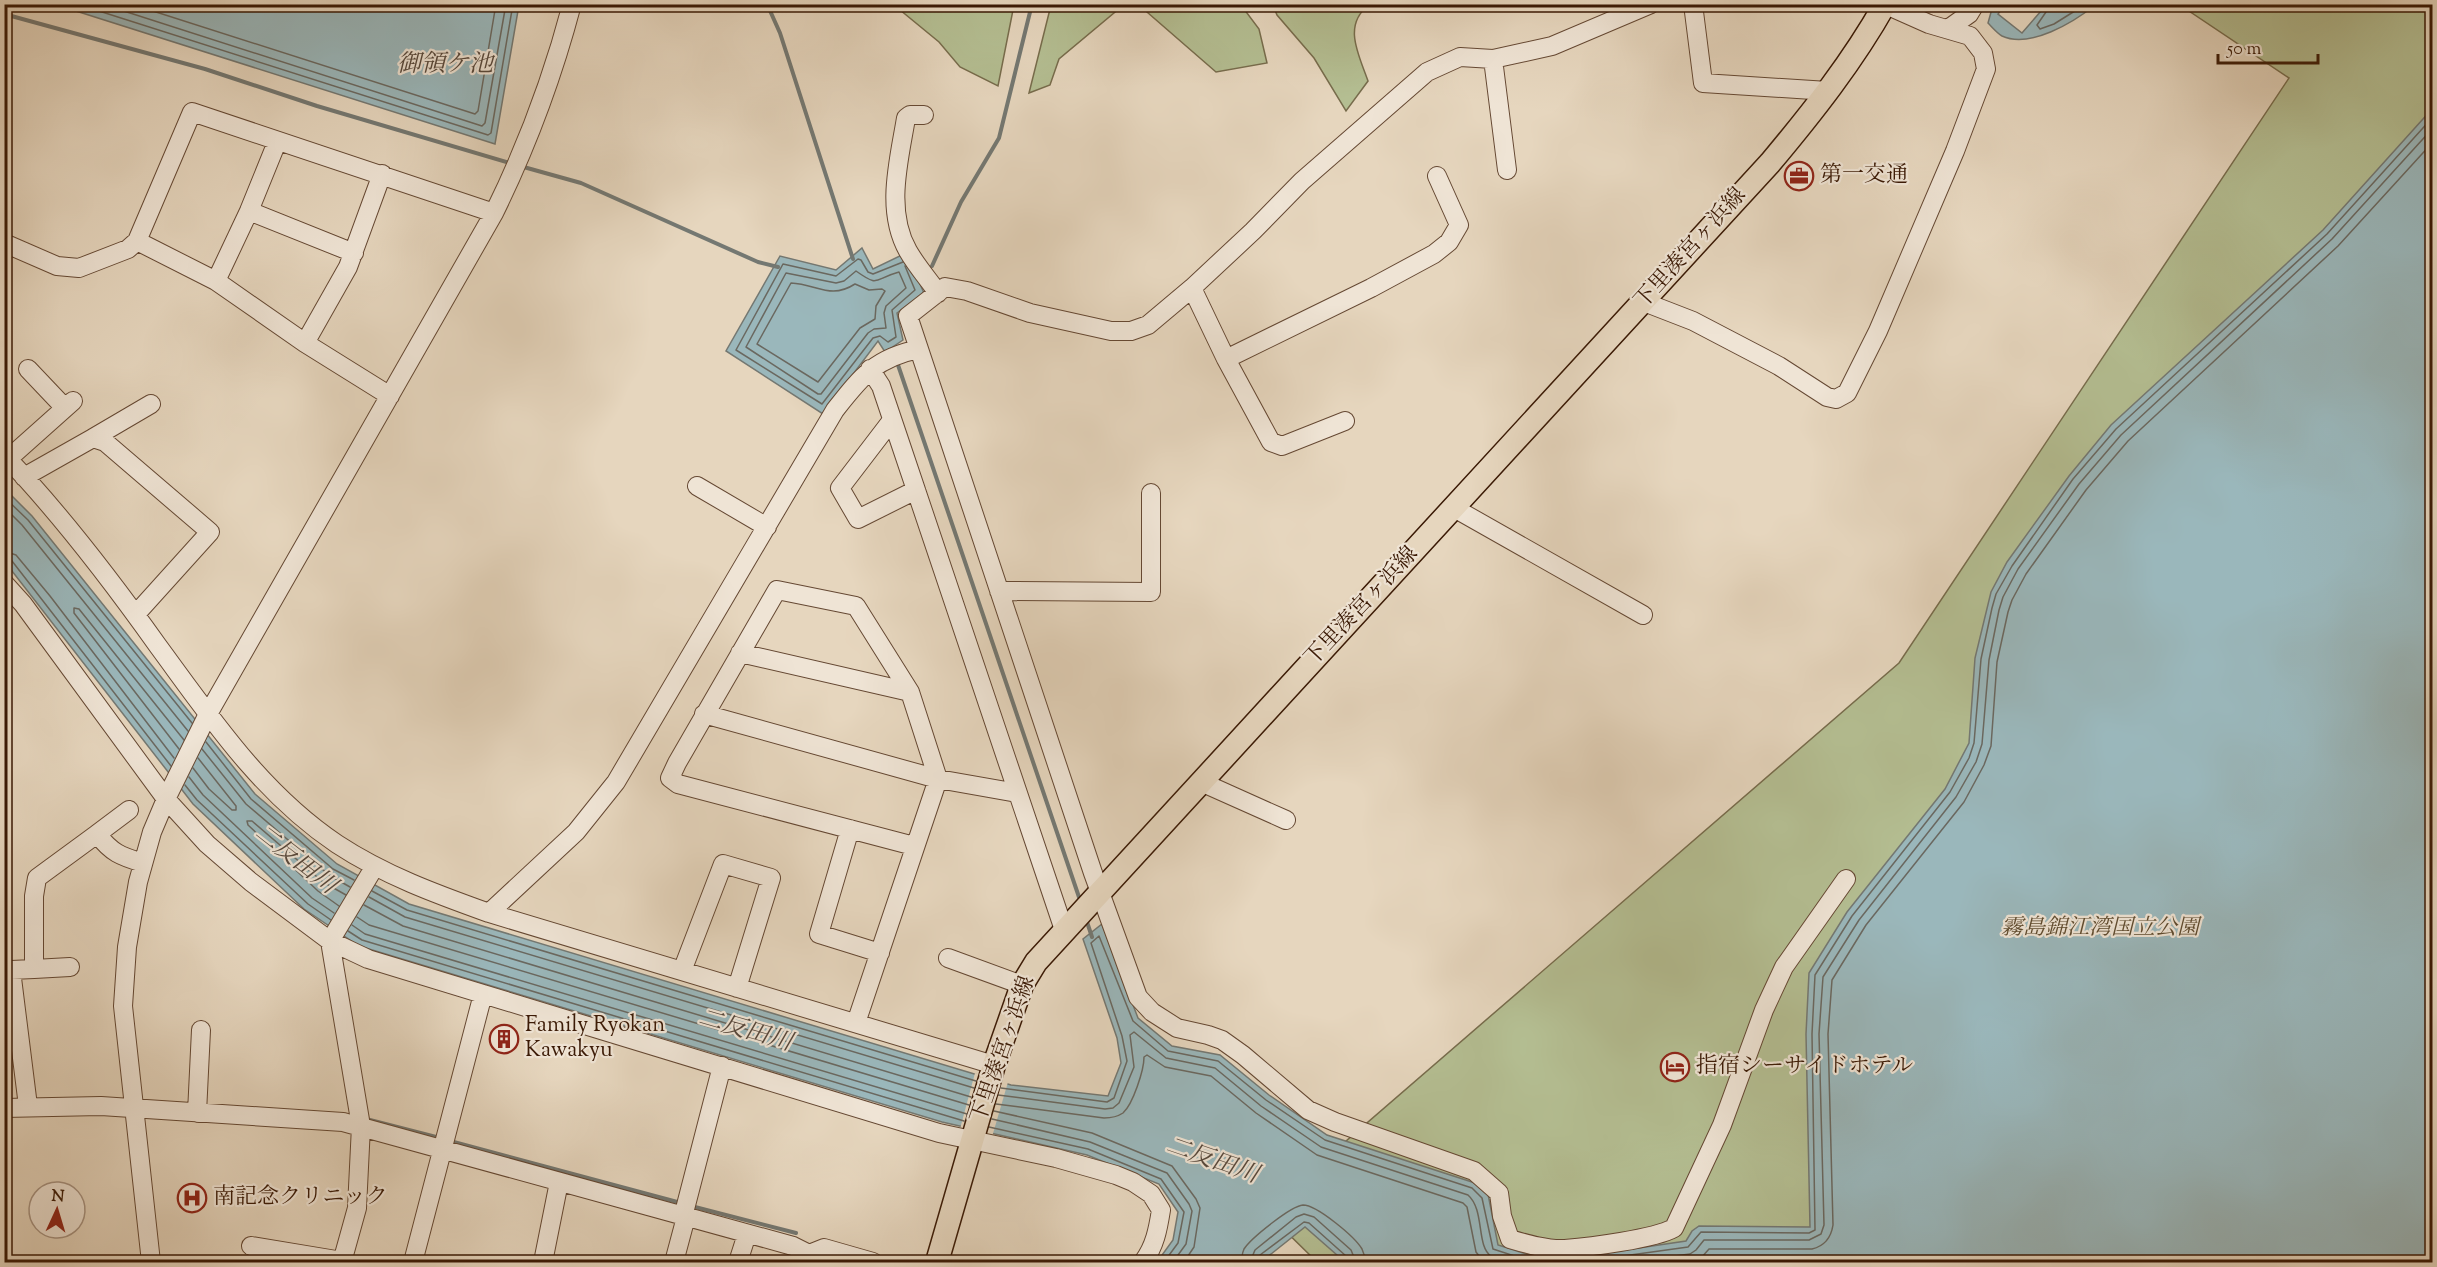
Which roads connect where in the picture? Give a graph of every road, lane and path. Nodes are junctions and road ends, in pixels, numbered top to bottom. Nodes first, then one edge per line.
1 (572, 4) edge
2 (1651, 4) edge
3 (1693, 4) edge
4 (1974, 4) edge
5 (1885, 5) edge
6 (1613, 12) edge
7 (1948, 29) junction
8 (1493, 59) junction
9 (1828, 91) junction
10 (924, 115) dead end
11 (277, 142) junction
12 (1507, 170) dead end
13 (382, 174) junction
14 (1437, 176) dead end
15 (249, 212) junction
16 (494, 213) junction
17 (137, 241) junction
18 (4, 243) edge
19 (354, 254) junction
20 (216, 281) junction
21 (1192, 288) junction
22 (938, 293) junction
23 (1644, 302) junction
24 (305, 343) junction
25 (916, 350) junction
26 (1226, 358) junction
27 (876, 365) junction
28 (28, 369) dead end
29 (390, 396) junction
30 (151, 404) dead end
31 (892, 420) junction
32 (1345, 421) dead end
33 (93, 438) junction
34 (7, 457) edge
35 (24, 477) junction
36 (697, 486) dead end
37 (916, 490) junction
38 (1151, 493) dead end
39 (1454, 508) junction
40 (767, 527) junction
41 (4, 583) edge
42 (999, 591) junction
43 (136, 614) junction
44 (1643, 615) dead end
45 (740, 653) junction
46 (910, 692) junction
47 (208, 714) junction
48 (704, 714) junction
49 (938, 779) junction
50 (1201, 782) junction
51 (1017, 793) junction
52 (166, 799) junction
53 (129, 810) dead end
54 (1286, 820) dead end
55 (850, 829) junction
56 (97, 834) junction
57 (914, 846) junction
58 (143, 863) junction
59 (375, 866) junction
60 (1846, 879) dead end
61 (1100, 893) junction
62 (489, 913) junction
63 (1064, 930) junction
64 (330, 941) junction
65 (880, 953) junction
66 (948, 958) dead end
67 (70, 967) dead end
68 (34, 969) junction
69 (682, 971) junction
70 (1022, 985) junction
71 (737, 988) junction
72 (483, 994) junction
73 (856, 1023) junction
74 (201, 1030) dead end
75 (994, 1065) junction
76 (722, 1066) junction
77 (28, 1106) junction
78 (4, 1108) edge
79 (134, 1109) junction
80 (198, 1113) junction
81 (360, 1119) junction
82 (974, 1137) junction
83 (443, 1143) junction
84 (559, 1182) junction
85 (686, 1209) junction
86 (747, 1234) junction
87 (251, 1246) dead end
88 (807, 1258) edge
89 (342, 1262) edge
90 (151, 1263) edge
91 (413, 1263) edge
92 (543, 1263) edge
93 (674, 1263) edge
94 (738, 1263) edge
95 (873, 1263) edge
96 (937, 1263) edge
97 (1143, 1263) edge

1 - 16 street
2 - 6 street
3 - 9 street
4 - 7 street
5 - 7 street
5 - 9 main road, 下里湊宮ヶ浜線
6 - 8 street
7 - 23 street
8 - 12 street
8 - 21 street
9 - 23 main road, 下里湊宮ヶ浜線
10 - 22 street
11 - 13 street
11 - 15 street
11 - 17 street
13 - 16 street
13 - 19 street
14 - 26 street
15 - 19 street
15 - 20 street
16 - 29 street
17 - 18 street
17 - 20 street
19 - 24 street
20 - 24 street
21 - 22 street
21 - 26 street
22 - 25 street
23 - 39 main road, 下里湊宮ヶ浜線
24 - 29 street
25 - 27 street
25 - 42 street
26 - 32 street
27 - 31 street
27 - 40 street
28 - 34 street
29 - 47 street
30 - 33 street
31 - 37 street
31 - 37 street
33 - 35 street
33 - 43 street
34 - 35 street
35 - 43 street
36 - 40 street
37 - 51 street
38 - 42 street
39 - 44 street
39 - 50 main road, 下里湊宮ヶ浜線
40 - 62 street
41 - 52 street
42 - 61 street
43 - 47 street
45 - 46 street
45 - 46 street
45 - 48 street
46 - 49 street
47 - 52 street
47 - 59 street
48 - 49 street
48 - 55 street
49 - 51 street
49 - 57 street
50 - 54 street
50 - 61 main road, 下里湊宮ヶ浜線
51 - 63 street
52 - 58 street
52 - 64 street
53 - 56 street
55 - 57 street
55 - 65 street
56 - 58 street
56 - 68 street
57 - 65 street
58 - 79 street
59 - 62 street
59 - 64 street
60 - 61 street
61 - 63 main road, 下里湊宮ヶ浜線
62 - 69 street
63 - 70 main road, 下里湊宮ヶ浜線
64 - 72 street
64 - 81 street
65 - 73 street
66 - 70 street
67 - 68 street
68 - 77 street
69 - 71 street
69 - 71 street
70 - 75 main road, 下里湊宮ヶ浜線
71 - 73 street
72 - 76 street
72 - 83 street
73 - 75 street
74 - 80 street
75 - 82 main road, 下里湊宮ヶ浜線
76 - 82 street
76 - 85 street
77 - 78 street
77 - 79 street
79 - 80 street
79 - 90 street
80 - 81 street
81 - 83 street
81 - 89 street
82 - 96 main road, 下里湊宮ヶ浜線
82 - 97 street
83 - 84 street
83 - 91 street
84 - 85 street
84 - 92 street
85 - 86 street
85 - 93 street
86 - 88 street
86 - 94 street
87 - 89 street
88 - 95 street

